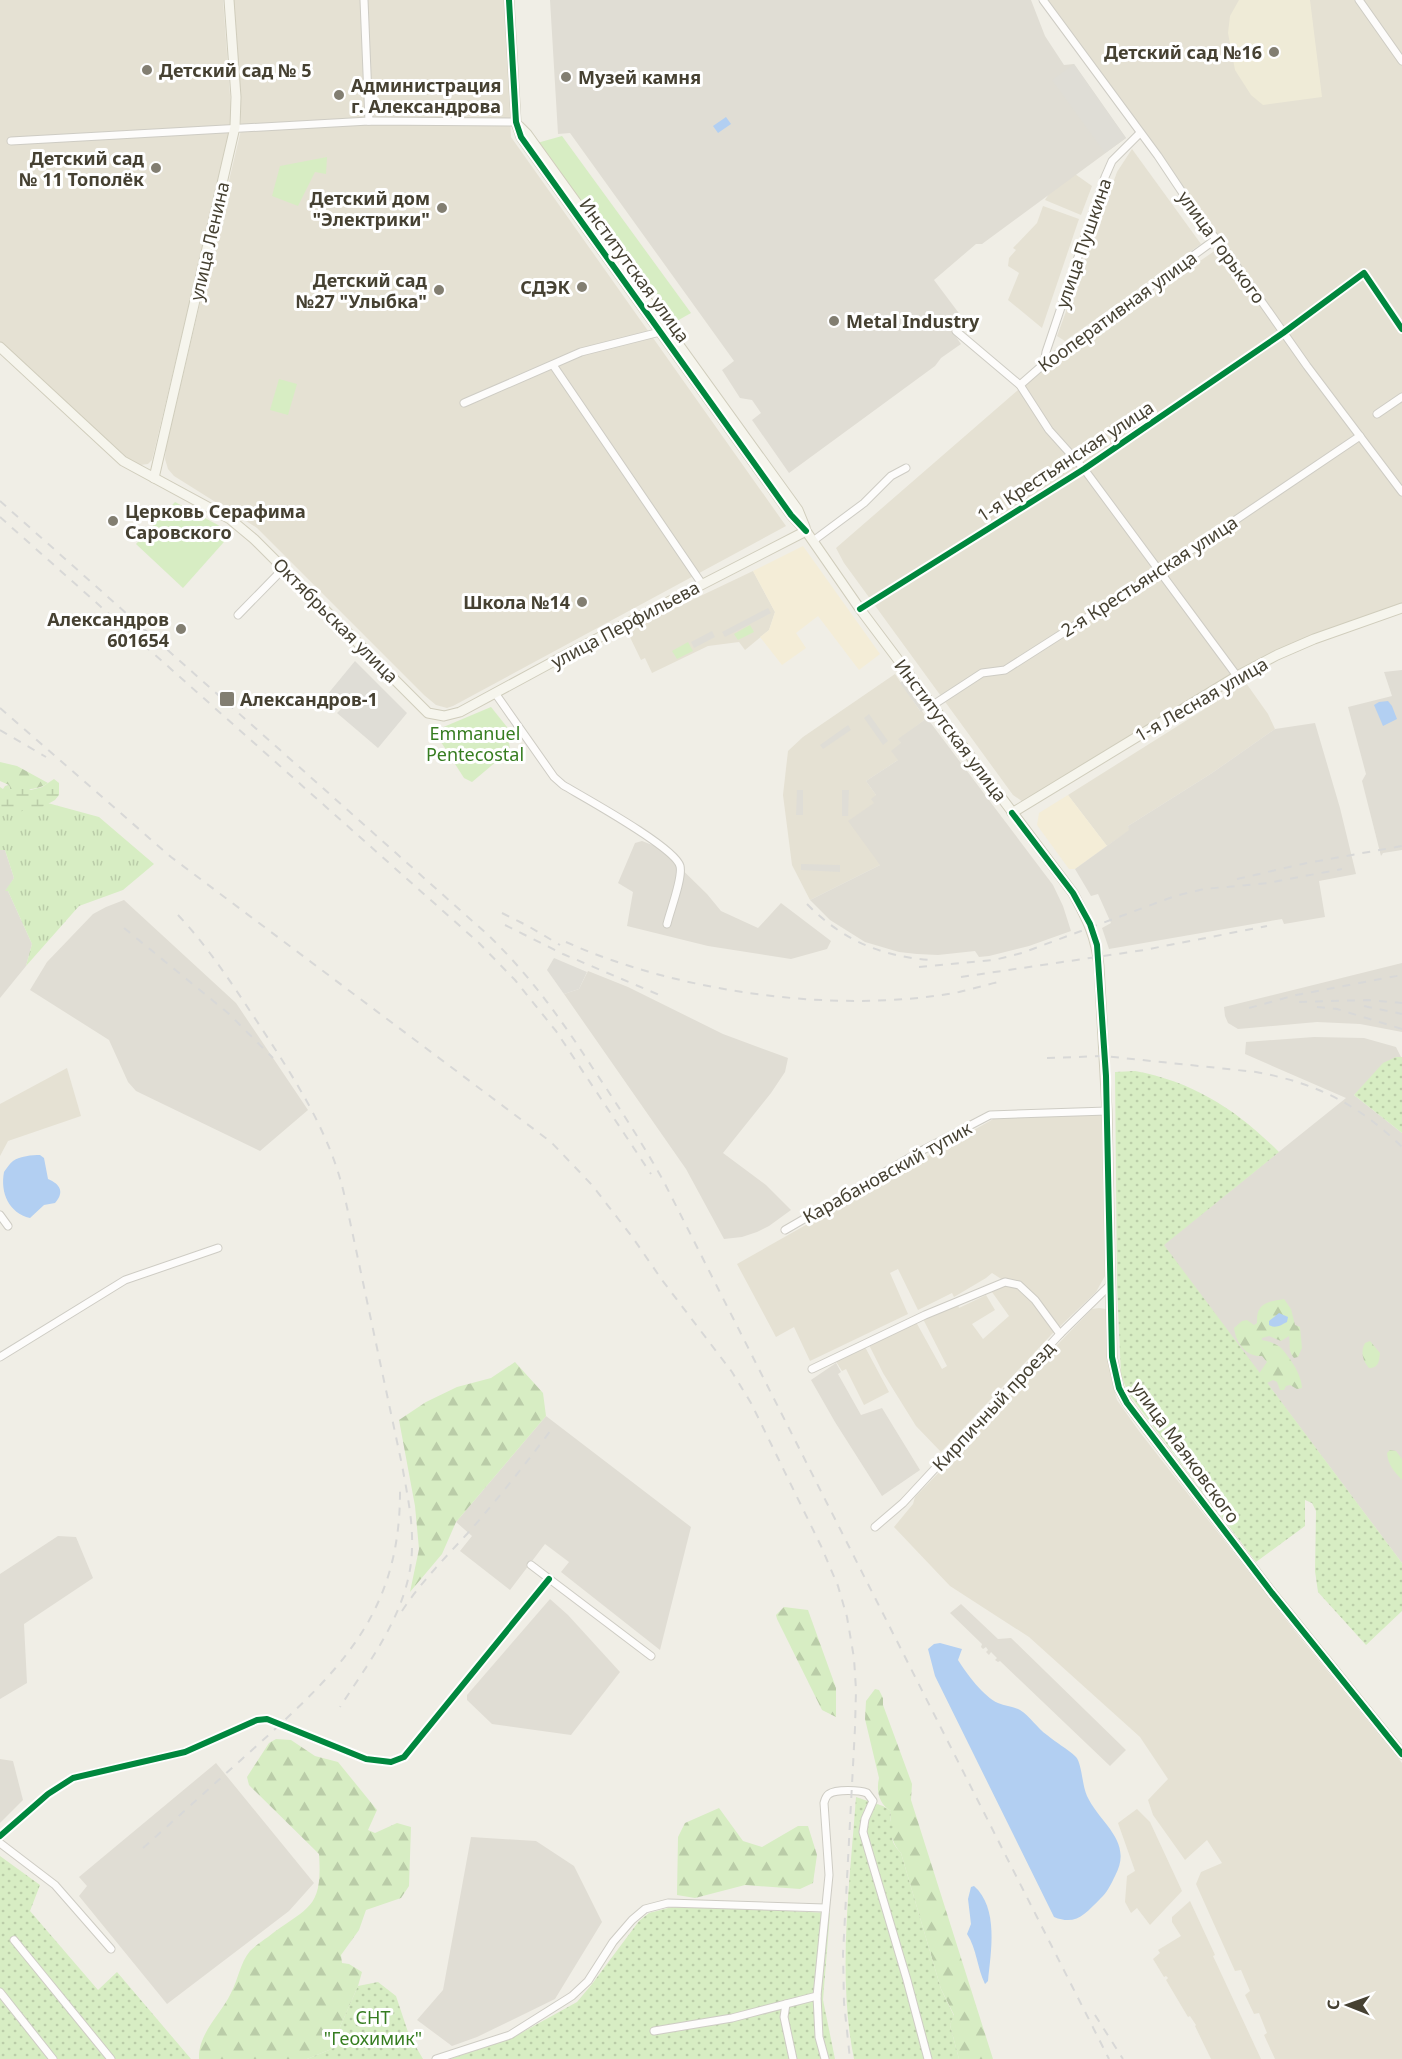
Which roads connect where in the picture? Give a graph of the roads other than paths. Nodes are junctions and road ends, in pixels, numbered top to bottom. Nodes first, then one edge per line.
1 (229, 0) edge
2 (364, 0) edge
3 (509, 0) edge
4 (1043, 0) edge
5 (1359, 0) edge
6 (1402, 61) edge
7 (369, 121) junction
8 (516, 122) junction
9 (235, 128) junction
10 (1140, 133) junction
11 (11, 141) dead end
12 (1216, 239) junction
13 (1402, 328) edge
14 (664, 330) junction
15 (956, 331) dead end
16 (1283, 333) junction
17 (0, 348) edge
18 (1044, 364) junction
19 (553, 365) junction
20 (1020, 385) junction
21 (1402, 397) edge
22 (464, 403) dead end
23 (1377, 414) dead end
24 (1360, 436) junction
25 (906, 468) dead end
26 (1084, 469) junction
27 (154, 478) junction
28 (1402, 492) edge
29 (806, 531) junction
30 (813, 541) junction
31 (284, 568) junction
32 (1160, 571) junction
33 (702, 584) junction
34 (1402, 608) edge
35 (860, 609) junction
36 (238, 615) dead end
37 (1237, 676) junction
38 (495, 693) junction
39 (933, 705) junction
40 (444, 717) joint
41 (1012, 813) junction
42 (667, 924) dead end
43 (1099, 966) joint
44 (1107, 1111) junction
45 (0, 1215) edge
46 (8, 1227) dead end
47 (785, 1230) dead end
48 (218, 1248) dead end
49 (1110, 1285) junction
50 (1060, 1334) junction
51 (0, 1357) edge
52 (812, 1369) dead end
53 (875, 1527) dead end
54 (531, 1565) dead end
55 (549, 1579) junction
56 (651, 1656) dead end
57 (1402, 1754) edge
58 (0, 1836) edge
59 (0, 1843) edge
60 (825, 1908) junction
61 (14, 1940) dead end
62 (111, 1949) dead end
63 (0, 1992) edge
64 (817, 1996) junction
65 (786, 2004) junction
66 (654, 2031) dead end
67 (53, 2059) edge
68 (111, 2059) edge
69 (436, 2059) edge
70 (793, 2059) edge
71 (825, 2059) edge
72 (928, 2059) edge

1 - 9 main road, улица Ленина
2 - 7 street
3 - 8 main road, Институтская улица
4 - 10 street, улица Горького
5 - 6 street
7 - 8 street
7 - 9 street
8 - 14 main road, Институтская улица
9 - 11 street
9 - 27 main road, улица Ленина
10 - 12 street, улица Горького
10 - 18 street, улица Пушкина
12 - 16 street, улица Горького
12 - 18 street, Кооперативная улица
13 - 16 street, 1-я Крестьянская улица
14 - 19 street
14 - 29 main road, Институтская улица
15 - 20 street
16 - 24 street, улица Горького
16 - 26 street, 1-я Крестьянская улица
17 - 27 main road, Октябрьская улица
18 - 20 street, Кооперативная улица
19 - 22 street
19 - 33 street
20 - 26 street
21 - 23 street
24 - 28 street, улица Горького
24 - 32 street, 2-я Крестьянская улица
25 - 30 street
26 - 32 street
26 - 35 street, 1-я Крестьянская улица
27 - 31 main road, Октябрьская улица
29 - 30 main road, Институтская улица
29 - 33 main road, улица Перфильева
30 - 35 main road, Институтская улица
31 - 36 street
31 - 40 main road, Октябрьская улица
32 - 37 street
32 - 39 street, 2-я Крестьянская улица
33 - 38 main road, улица Перфильева
34 - 37 main road, 1-я Лесная улица
35 - 39 main road, Институтская улица
37 - 41 main road, 1-я Лесная улица
38 - 40 main road, улица Перфильева
38 - 42 street
39 - 41 main road, Институтская улица
41 - 43 main road, Институтская улица
43 - 44 main road, улица Маяковского
44 - 47 street, Карабановский тупик
44 - 49 main road, улица Маяковского
45 - 46 street
48 - 51 street
49 - 50 street, Кирпичный проезд
49 - 57 main road, улица Маяковского
50 - 52 street
50 - 53 street, Кирпичный проезд
54 - 55 street
55 - 56 street
55 - 58 street
59 - 62 street
60 - 64 street
60 - 69 street
60 - 72 street
61 - 68 street
63 - 67 street
64 - 65 street
64 - 71 street
65 - 66 street
65 - 70 street

